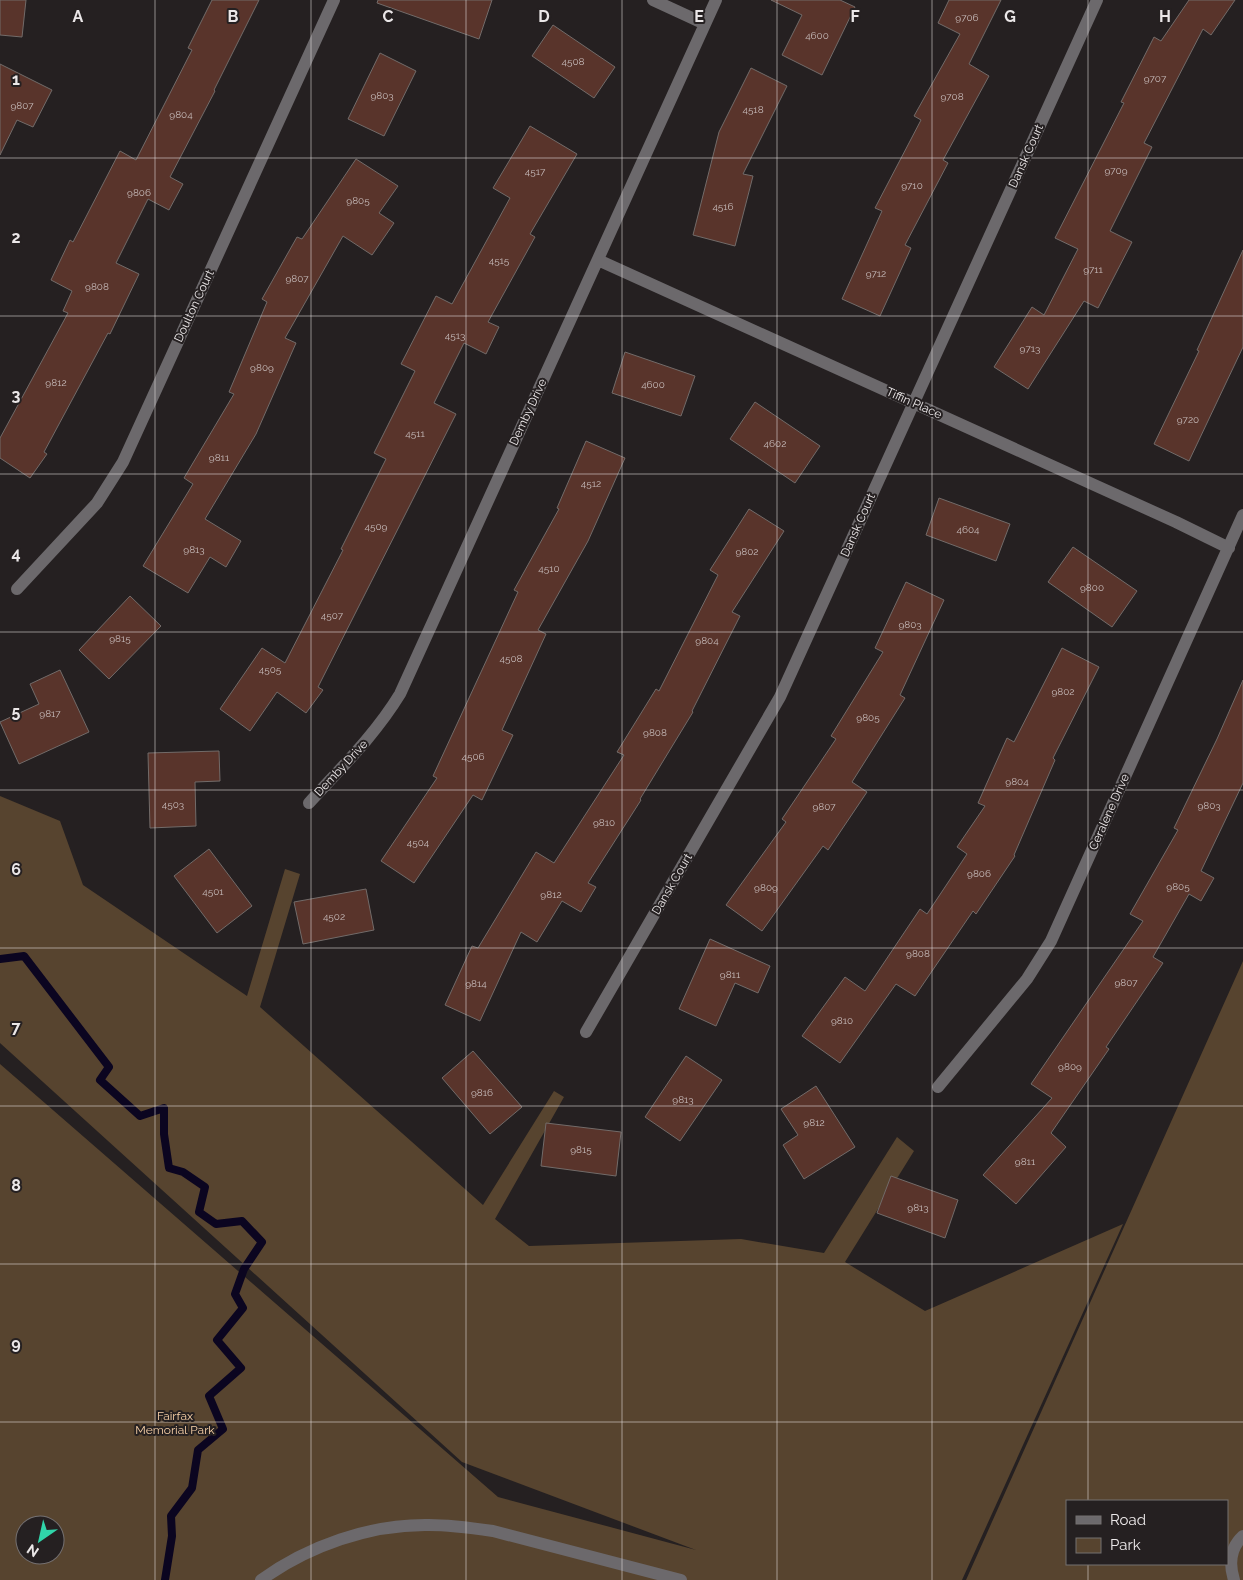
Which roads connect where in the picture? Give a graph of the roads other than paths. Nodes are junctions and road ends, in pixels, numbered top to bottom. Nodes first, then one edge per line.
1 (334, 0) edge
2 (653, 0) edge
3 (716, 0) edge
4 (1096, 0) edge
5 (705, 24) junction
6 (598, 260) junction
7 (913, 403) junction
8 (1243, 515) edge
9 (1229, 548) junction
10 (18, 589) dead end
11 (309, 803) dead end
12 (586, 1032) dead end
13 (938, 1087) dead end
14 (1243, 1536) edge
15 (261, 1580) edge
16 (681, 1580) edge
17 (1234, 1580) edge

1 - 10 street, Doulton Court
2 - 5 street
3 - 5 street, Demby Drive
4 - 7 street, Dansk Court
5 - 6 street, Demby Drive
6 - 7 street, Tiffin Place
6 - 11 street, Demby Drive
7 - 9 street, Tiffin Place
7 - 12 street, Dansk Court
8 - 9 street, Ceralene Drive
9 - 13 street, Ceralene Drive
14 - 17 street
15 - 16 street

